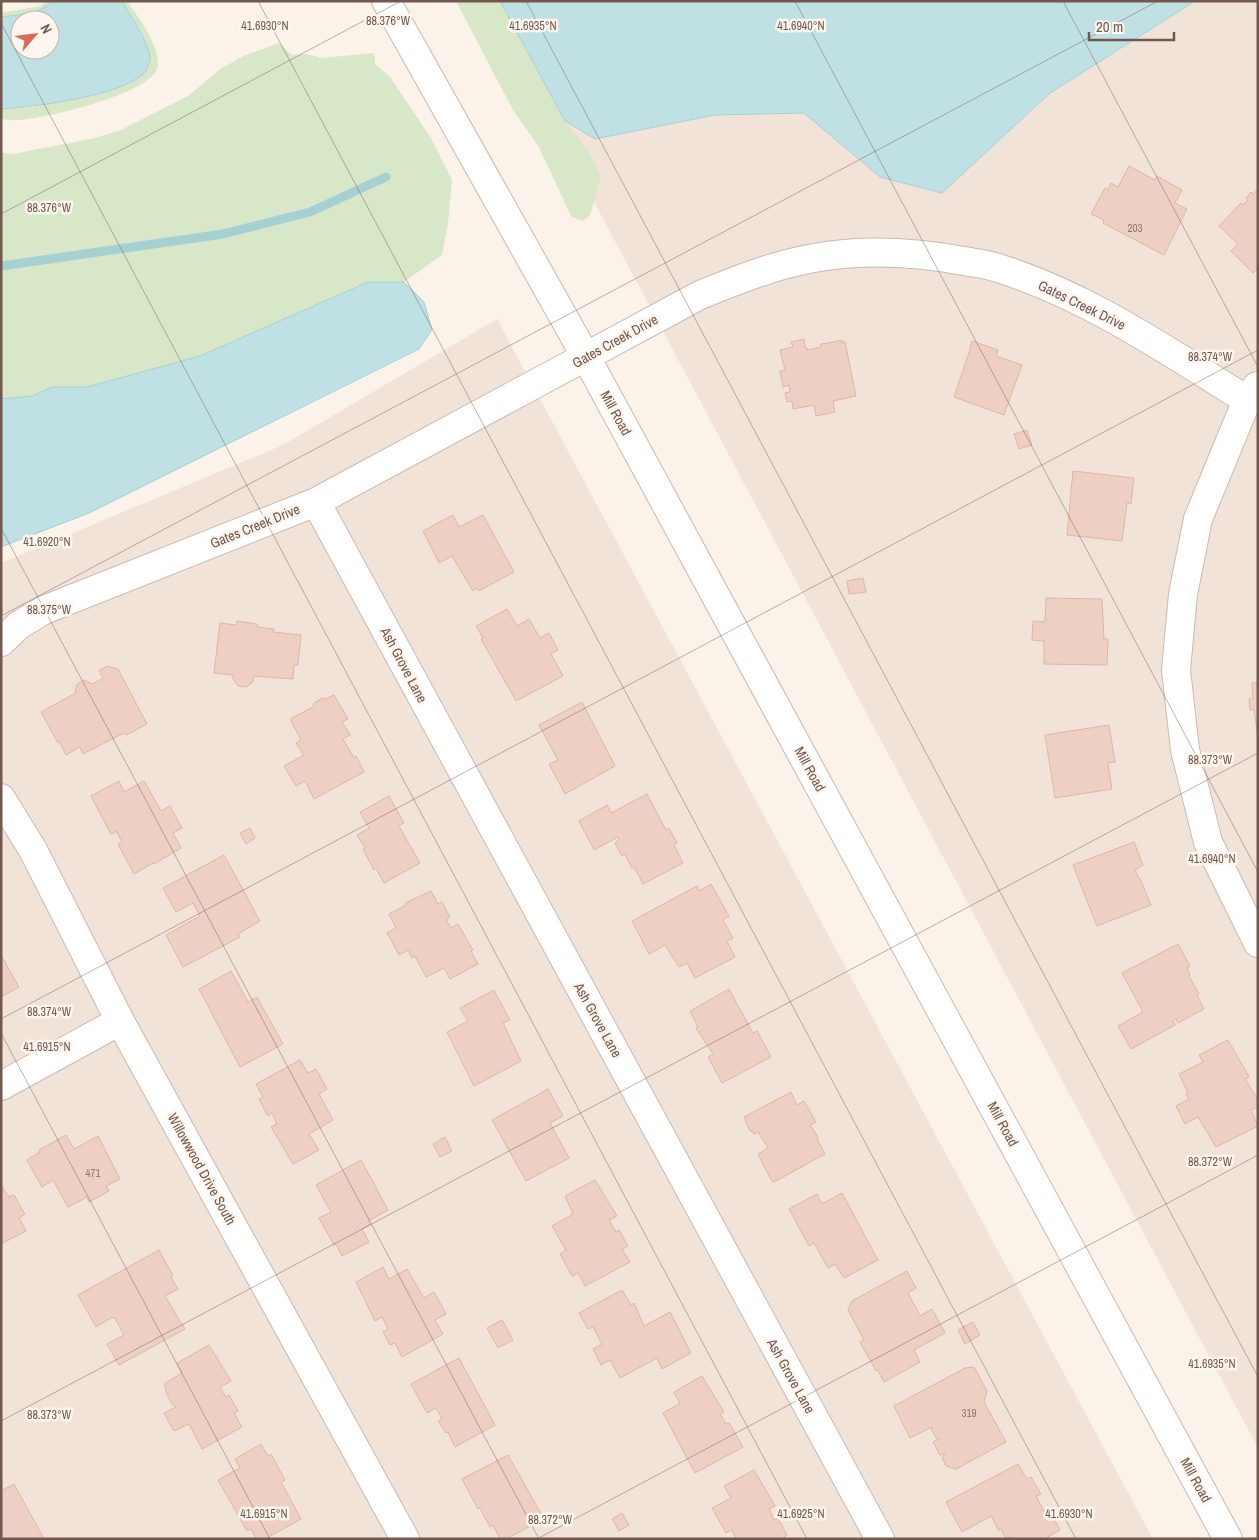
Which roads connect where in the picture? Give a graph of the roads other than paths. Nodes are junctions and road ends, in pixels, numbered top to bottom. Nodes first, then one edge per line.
1 (386, 1) edge
2 (586, 357) junction
3 (1252, 392) edge
4 (316, 502) junction
5 (1, 642) edge
6 (1, 798) edge
7 (1258, 943) edge
8 (120, 1021) junction
9 (1, 1086) edge
10 (405, 1539) edge
11 (880, 1539) edge
12 (1228, 1539) edge

1 - 2 street, Mill Road
2 - 3 street, Gates Creek Drive
2 - 4 street, Gates Creek Drive
2 - 12 street, Mill Road
3 - 7 street
4 - 5 street, Gates Creek Drive
4 - 11 street, Ash Grove Lane
6 - 8 street, Willowwood Drive South
8 - 9 street
8 - 10 street, Willowwood Drive South

